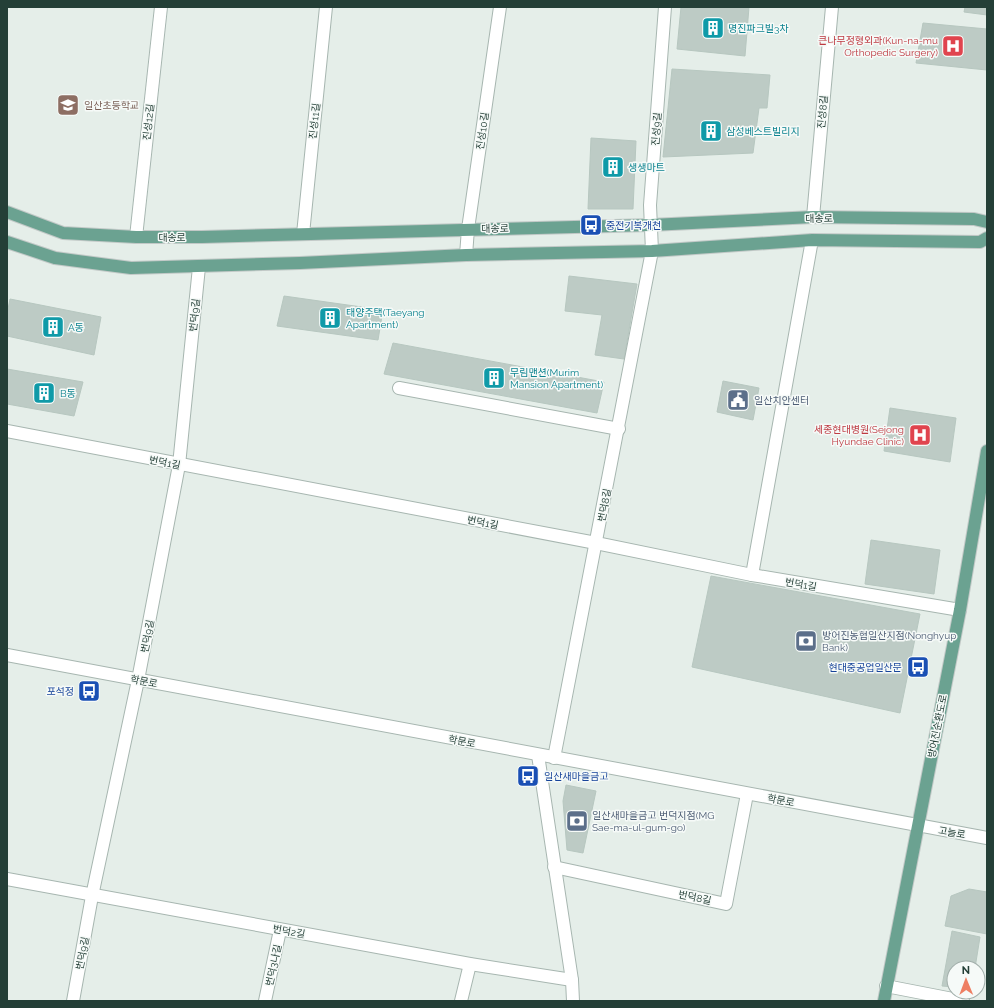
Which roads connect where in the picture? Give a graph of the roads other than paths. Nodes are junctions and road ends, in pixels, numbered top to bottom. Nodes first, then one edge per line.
1 (161, 7) edge
2 (326, 7) edge
3 (500, 7) edge
4 (665, 7) edge
5 (832, 7) edge
6 (7, 212) edge
7 (813, 217) junction
8 (987, 222) edge
9 (651, 225) junction
10 (468, 229) junction
11 (303, 234) junction
12 (136, 237) junction
13 (987, 238) edge
14 (812, 240) junction
15 (7, 242) edge
16 (652, 251) junction
17 (466, 255) junction
18 (199, 267) junction
19 (399, 388) dead end
20 (619, 428) junction
21 (7, 431) edge
22 (987, 451) edge
23 (179, 465) junction
24 (596, 543) junction
25 (752, 575) junction
26 (960, 610) junction
27 (7, 655) edge
28 (138, 680) junction
29 (538, 755) junction
30 (554, 758) junction
31 (747, 794) junction
32 (918, 825) junction
33 (987, 838) edge
34 (554, 867) junction
35 (7, 879) edge
36 (92, 896) junction
37 (280, 930) junction
38 (470, 964) junction
39 (572, 980) junction
40 (886, 986) junction
41 (73, 1001) edge
42 (265, 1001) edge
43 (461, 1001) edge
44 (572, 1001) edge
45 (884, 1001) edge
46 (963, 1001) edge

1 - 12 street, 진성12길
2 - 11 street, 진성11길
3 - 10 street, 진성10길
4 - 9 street, 진성9길
5 - 7 street, 진성8길
6 - 12 main road, 대송로
7 - 8 main road, 대송로
7 - 9 main road, 대송로
9 - 10 main road, 대송로
9 - 16 street, 진성9길
10 - 11 main road, 대송로
10 - 17 street, 진성10길
11 - 12 main road, 대송로
13 - 14 main road
14 - 16 main road
14 - 25 street
15 - 18 main road
16 - 17 main road
16 - 20 street, 번덕8길
17 - 18 main road
18 - 23 street, 번덕9길
19 - 20 street
20 - 24 street, 번덕8길
21 - 23 street, 번덕1길
22 - 26 main road, 방어진순환도로
23 - 24 street, 번덕1길
23 - 28 street, 번덕9길
24 - 25 street, 번덕1길
24 - 30 street, 번덕8길
25 - 26 street, 번덕1길
26 - 32 main road, 방어진순환도로
27 - 28 street, 학문로
28 - 29 street, 학문로
28 - 36 street, 번덕9길
29 - 30 street, 학문로
29 - 34 street
30 - 31 street, 학문로
31 - 32 street, 학문로
31 - 34 street, 번덕8길
32 - 33 street, 고늘로
32 - 40 main road, 방어진순환도로
34 - 39 street
35 - 36 street, 번덕2길
36 - 37 street, 번덕2길
36 - 41 street, 번덕9길
37 - 38 street, 번덕2길
37 - 42 street, 번덕3나길
38 - 39 street, 번덕2길
38 - 43 street
39 - 44 street
40 - 45 main road, 방어진순환도로
40 - 46 street

